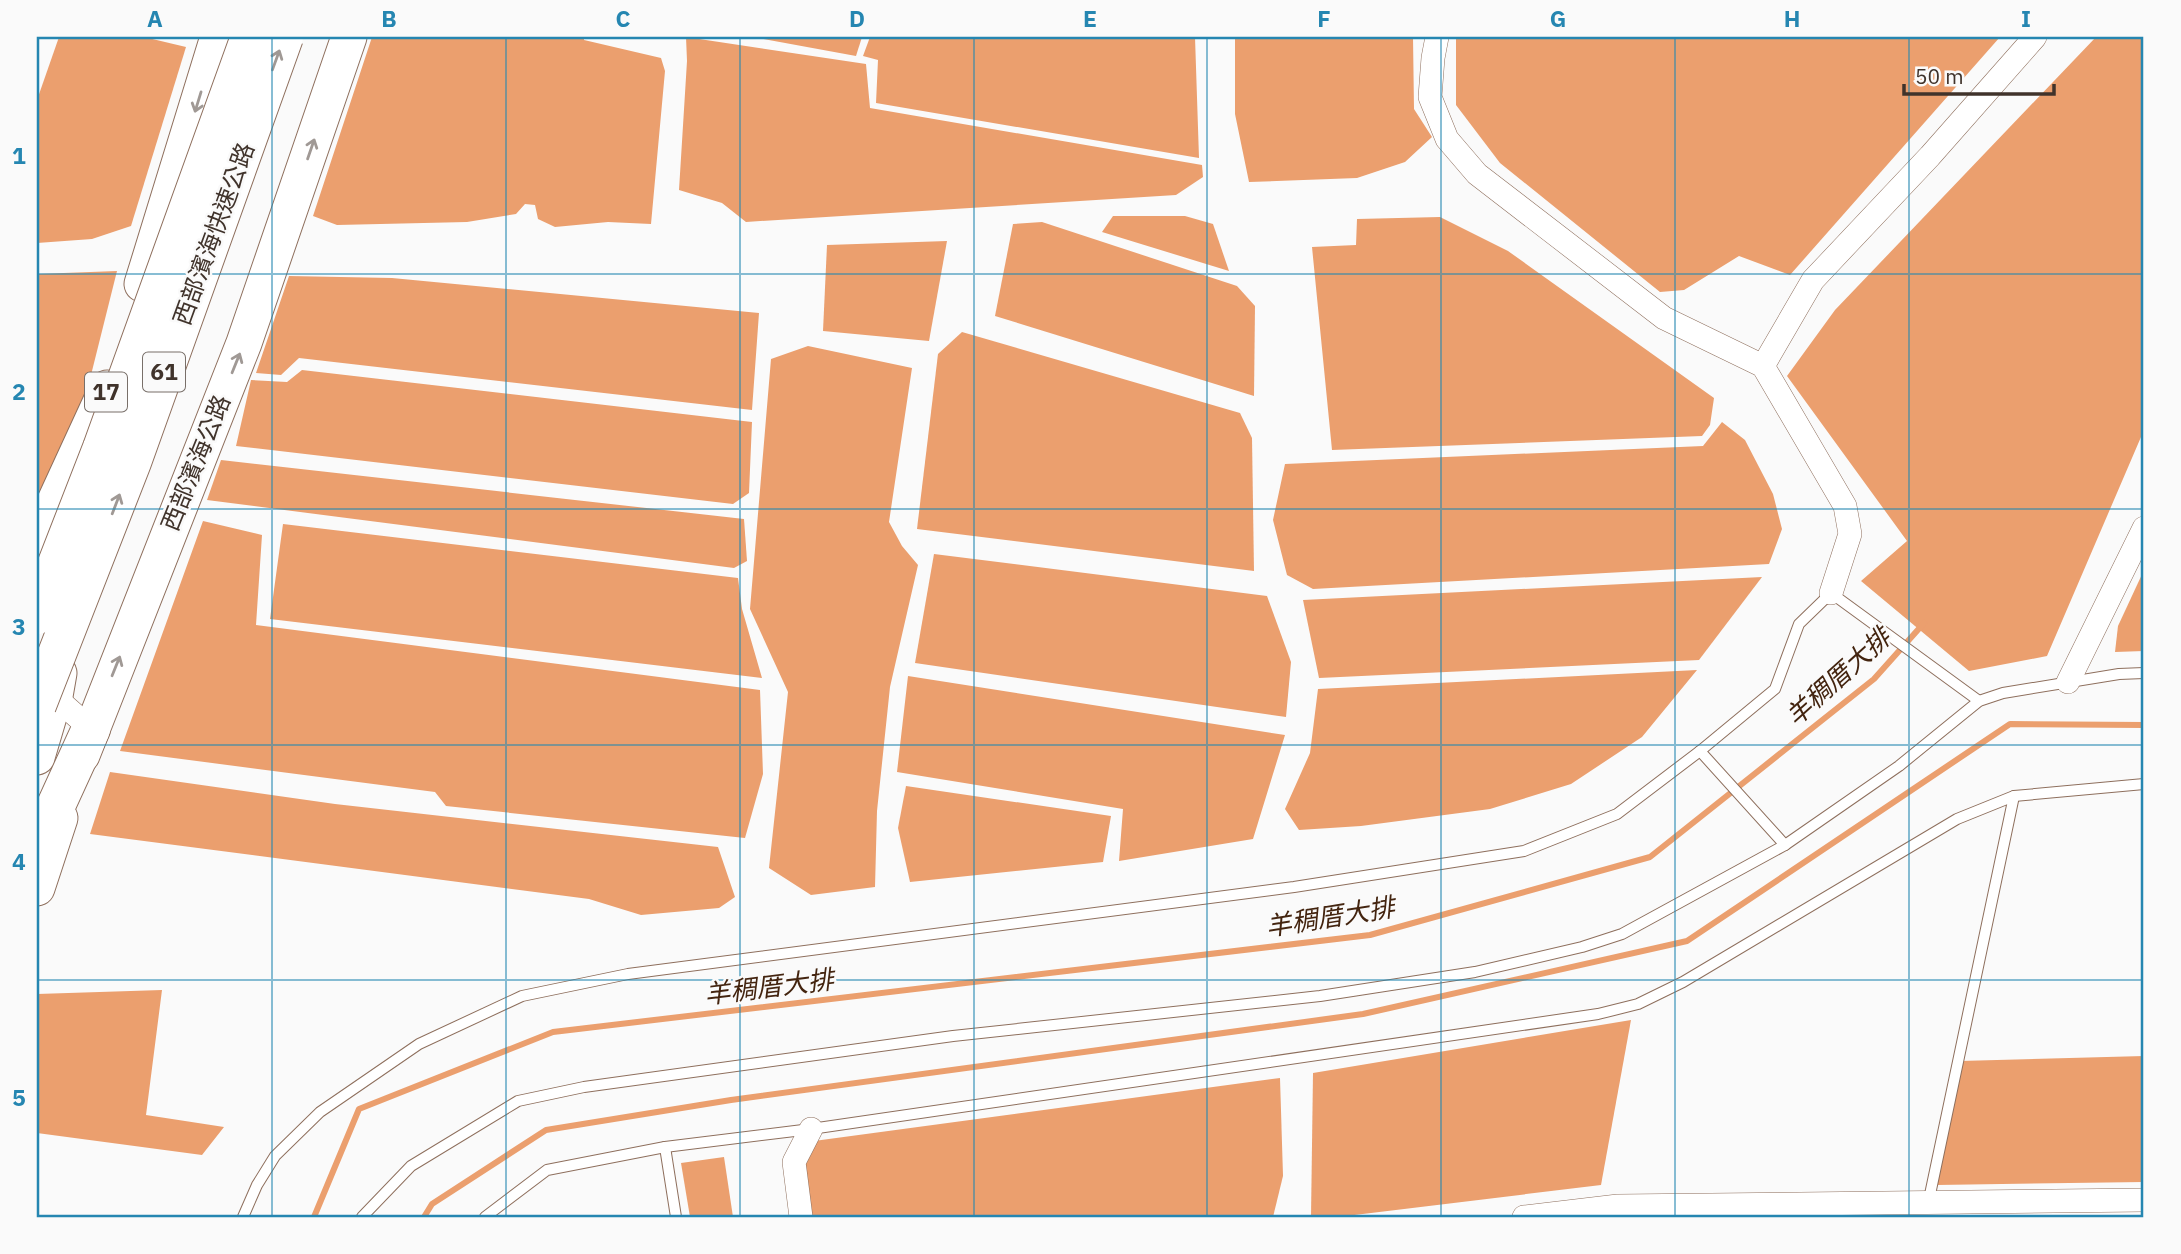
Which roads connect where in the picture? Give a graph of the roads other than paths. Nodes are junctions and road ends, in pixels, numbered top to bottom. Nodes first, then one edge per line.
1 (218, 37) edge
2 (250, 37) edge
3 (284, 37) edge
4 (349, 37) edge
5 (1437, 37) edge
6 (2035, 37) edge
7 (1763, 366) junction
8 (107, 388) junction
9 (2144, 528) edge
10 (37, 540) edge
11 (1831, 593) junction
12 (37, 615) edge
13 (2144, 673) edge
14 (2068, 682) junction
15 (43, 694) edge
16 (1979, 701) junction
17 (91, 729) junction
18 (1700, 751) junction
19 (37, 757) edge
20 (2144, 784) edge
21 (2014, 796) junction
22 (1785, 845) junction
23 (37, 847) edge
24 (37, 888) edge
25 (811, 1129) junction
26 (664, 1147) junction
27 (2144, 1200) edge
28 (1928, 1204) junction
29 (243, 1217) edge
30 (362, 1217) edge
31 (485, 1217) edge
32 (676, 1217) edge
33 (801, 1217) edge
34 (1524, 1217) edge

1 -> 8 main road, 17
2 - 12 highway, 西部濱海快速公路 / 61, bridge
15 -> 3 highway, 西部濱海快速公路 / 61, bridge
17 -> 4 main road, 西部濱海公路
5 - 7 street
6 - 7 street
7 - 11 street
8 - 10 main road
8 - 15 main road, 17
9 - 14 street
11 - 16 lane
11 - 18 lane
13 - 14 lane
14 - 16 lane
15 - 17 street
15 - 19 main road, 17
16 - 22 lane
17 - 23 highway
17 - 24 main road, 西部濱海公路
18 - 22 lane
18 - 29 lane
20 - 21 lane
21 - 25 lane
21 - 28 lane
22 - 30 lane
25 - 26 lane
25 - 33 street
26 - 31 lane
26 - 32 lane
27 - 28 street
28 - 34 street

